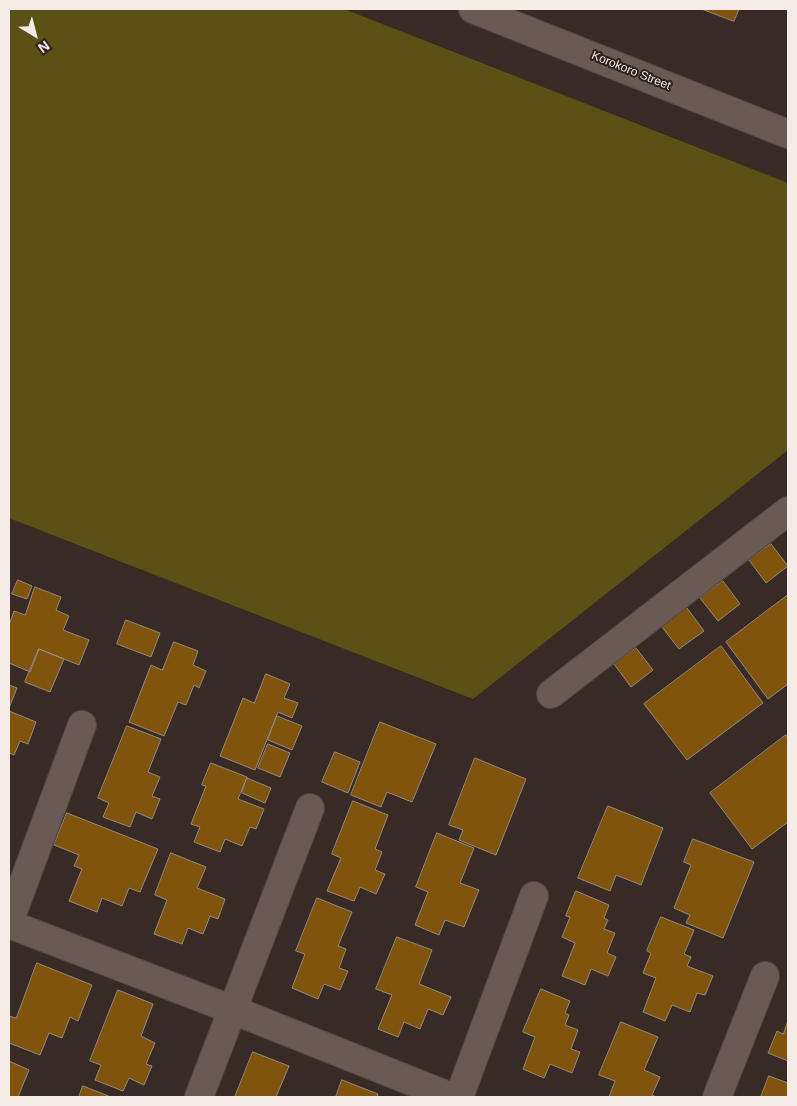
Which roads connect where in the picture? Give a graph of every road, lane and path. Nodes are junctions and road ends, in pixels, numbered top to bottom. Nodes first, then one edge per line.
1 (483, 10) edge
2 (788, 134) edge
3 (788, 511) edge
4 (551, 694) dead end
5 (82, 725) dead end
6 (310, 808) dead end
7 (534, 896) dead end
8 (9, 923) edge
9 (765, 976) dead end
10 (233, 1010) junction
11 (199, 1097) edge
12 (451, 1097) edge
13 (459, 1097) edge
14 (717, 1097) edge

1 - 2 street, Korokoro Street
3 - 4 street
5 - 8 street
6 - 10 street
7 - 13 street
8 - 10 street
9 - 14 street
10 - 11 street
10 - 12 street

